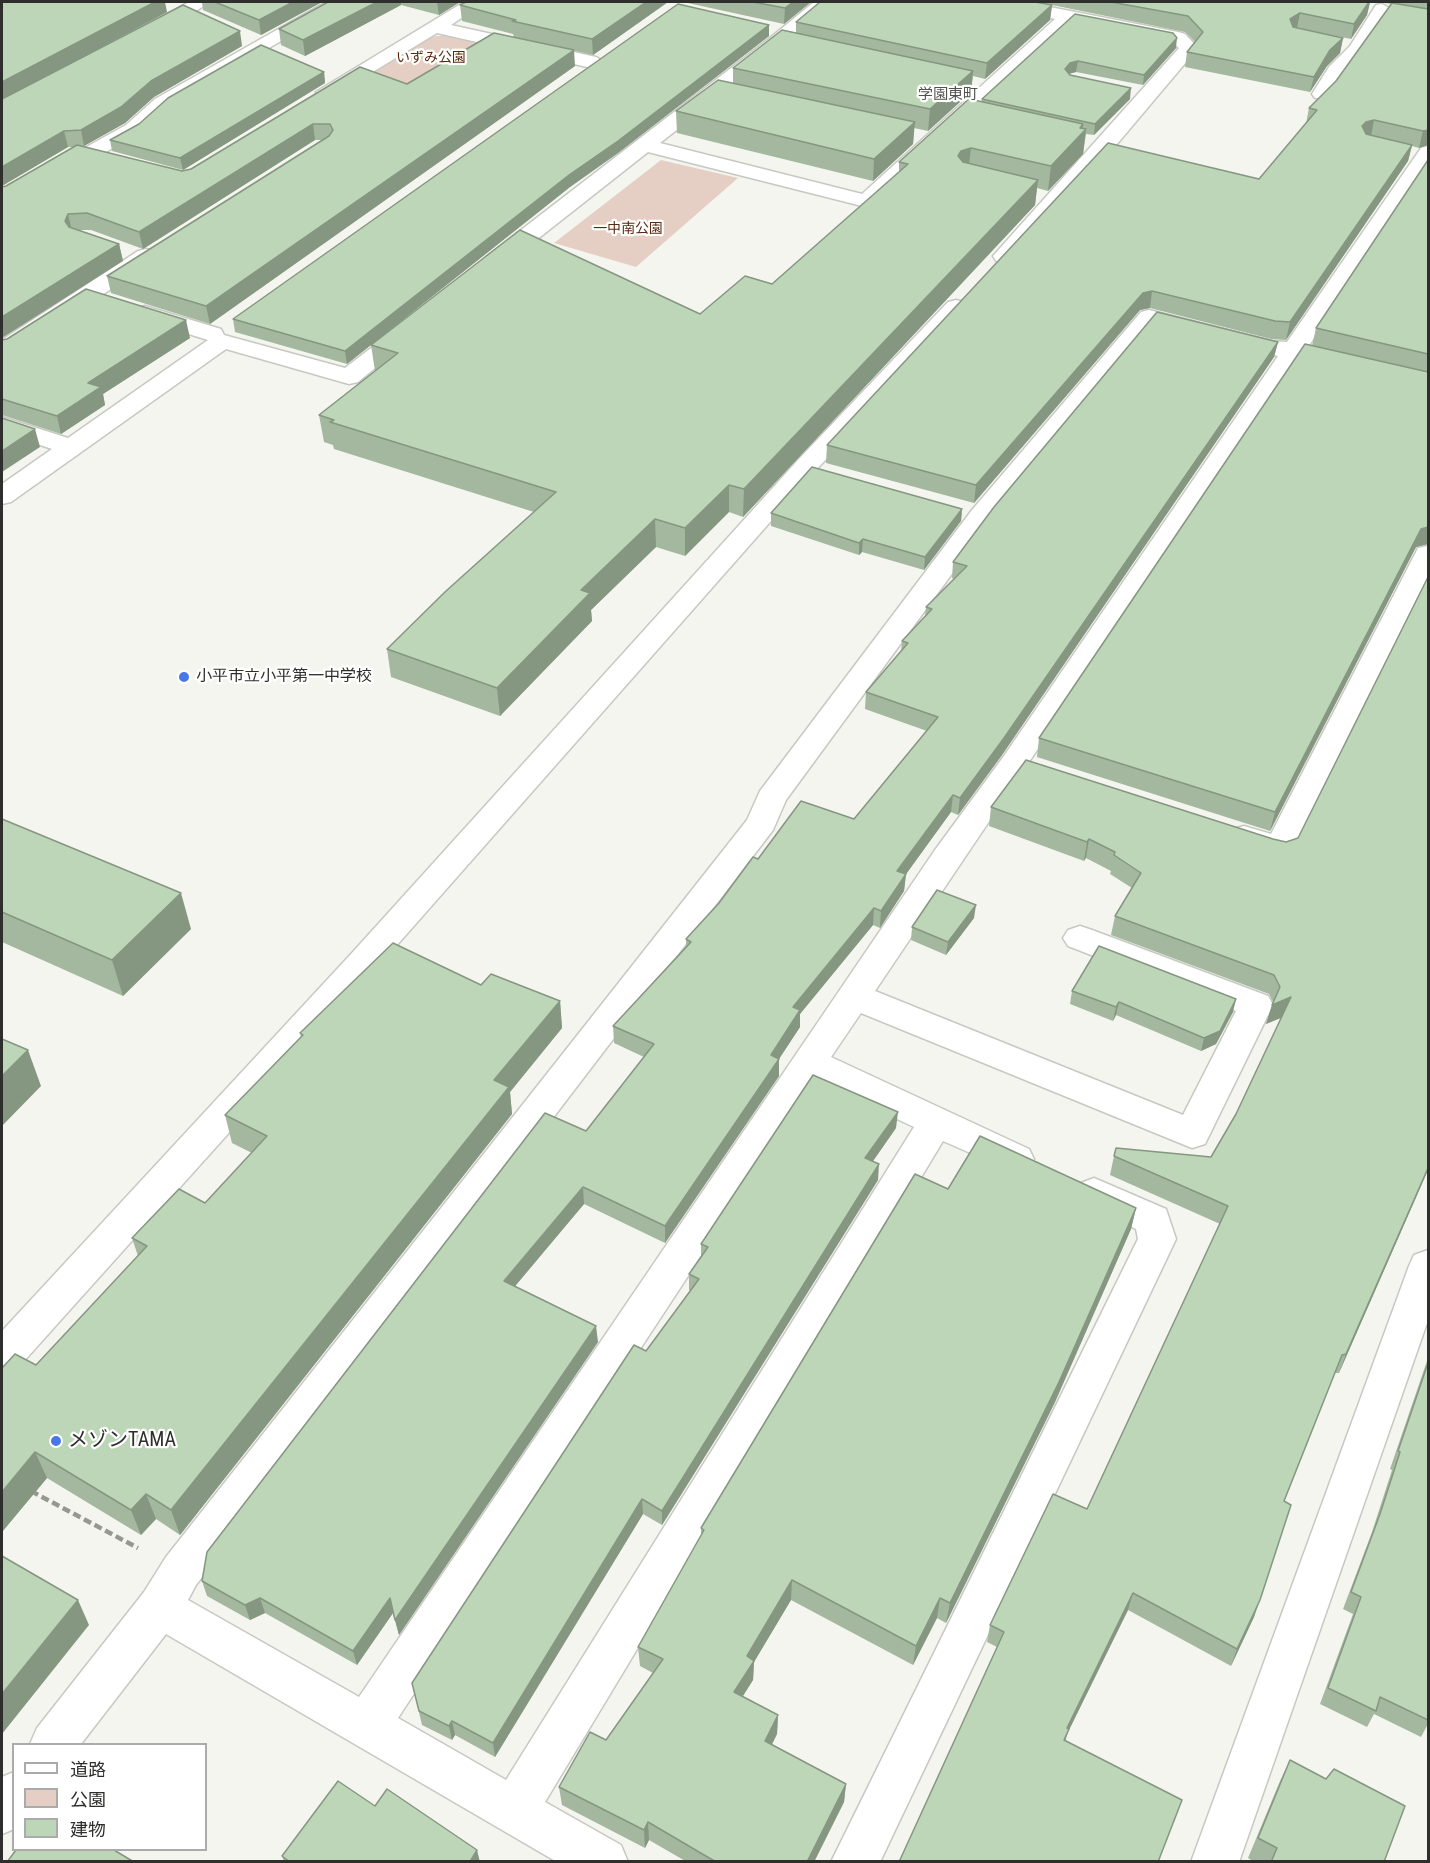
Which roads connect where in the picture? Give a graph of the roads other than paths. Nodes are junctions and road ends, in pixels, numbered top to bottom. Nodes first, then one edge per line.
1 (164, 2) edge
2 (338, 2) edge
3 (476, 2) edge
4 (824, 2) edge
5 (1000, 2) edge
6 (1362, 5) edge
7 (1382, 9) junction
8 (184, 11) junction
9 (203, 11) edge
10 (1406, 14) edge
11 (1069, 16) junction
12 (435, 27) junction
13 (244, 37) dead end
14 (134, 39) edge
15 (1337, 44) edge
16 (263, 46) junction
17 (1357, 49) junction
18 (614, 50) edge
19 (283, 55) edge
20 (597, 63) junction
21 (323, 73) edge
22 (578, 76) edge
23 (343, 82) junction
24 (968, 83) edge
25 (990, 88) junction
26 (713, 92) junction
27 (1322, 94) edge
28 (736, 97) edge
29 (313, 100) edge
30 (909, 135) edge
31 (932, 140) junction
32 (643, 145) junction
33 (88, 153) junction
34 (1419, 153) edge
35 (67, 159) edge
36 (121, 162) edge
37 (166, 244) edge
38 (478, 275) edge
39 (85, 296) junction
40 (423, 319) edge
41 (231, 320) edge
42 (217, 337) junction
43 (2, 350) edge
44 (1293, 350) junction
45 (1428, 382) edge
46 (2, 424) edge
47 (71, 447) junction
48 (2, 496) edge
49 (1428, 554) edge
50 (1015, 763) junction
51 (1048, 773) edge
52 (1214, 827) edge
53 (1080, 938) dead end
54 (855, 997) junction
55 (812, 1063) junction
56 (936, 1122) junction
57 (1428, 1266) edge
58 (2, 1358) edge
59 (171, 1589) junction
60 (366, 1726) junction
61 (54, 1743) edge
62 (12, 1798) edge
63 (2, 1810) edge
64 (514, 1810) junction
65 (604, 1862) edge
66 (855, 1862) edge
67 (1215, 1862) edge

1 - 8 street
2 - 16 street
3 - 12 street
4 - 26 street
5 - 11 street
6 - 7 street
7 - 10 street
7 - 17 street
8 - 9 street
8 - 14 street
11 - 25 street
11 - 58 street
12 - 20 street
12 - 23 street
13 - 16 street
15 - 17 street
16 - 19 street
16 - 33 street
17 - 27 street
18 - 20 street
20 - 22 street
21 - 23 street
23 - 29 street
24 - 25 street
25 - 31 street
26 - 28 street
26 - 32 street
30 - 31 street
31 - 32 street
32 - 38 street
33 - 35 street
33 - 36 street
34 - 44 street
37 - 39 street
39 - 42 street
39 - 43 street
40 - 42 street
41 - 42 street
42 - 47 street
44 - 45 street
44 - 50 street
44 - 59 street
46 - 47 street
47 - 48 street
49 - 52 street
50 - 51 street
50 - 54 street
53 - 54 street
54 - 55 street
55 - 56 street
55 - 60 street
56 - 64 street
56 - 66 street
57 - 67 street
59 - 60 street
59 - 61 street
60 - 64 street
62 - 63 street
64 - 65 street

